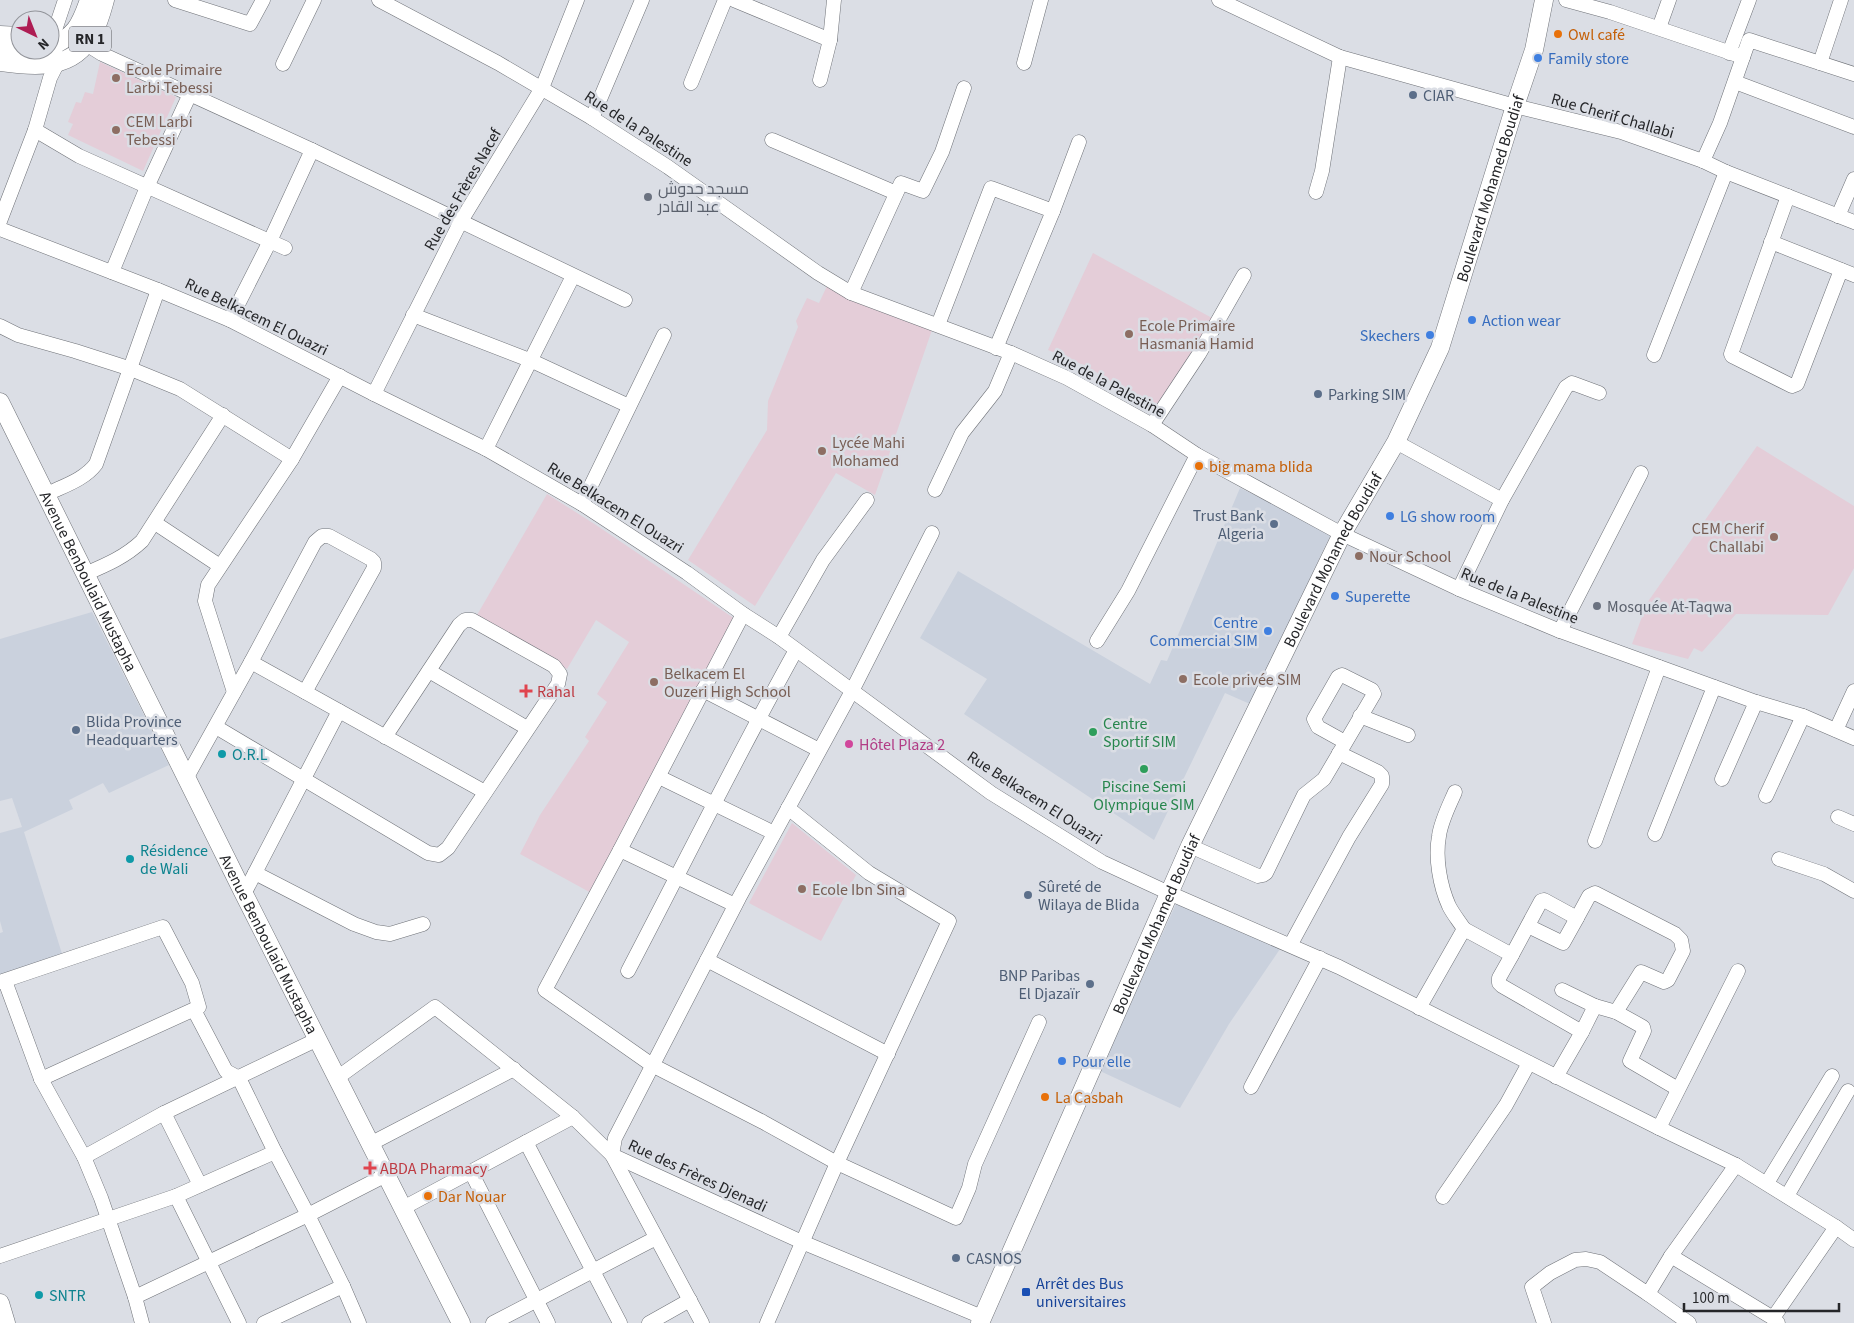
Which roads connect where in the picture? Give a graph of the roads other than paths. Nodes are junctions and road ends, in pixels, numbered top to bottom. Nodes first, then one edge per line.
1 (65, 0) edge
2 (88, 0) edge
3 (105, 0) edge
4 (175, 0) edge
5 (263, 0) edge
6 (314, 0) edge
7 (379, 0) edge
8 (577, 0) edge
9 (642, 0) edge
10 (725, 0) edge
11 (734, 0) edge
12 (834, 0) edge
13 (1041, 0) edge
14 (1219, 0) edge
15 (1544, 0) edge
16 (1566, 0) edge
17 (1669, 0) edge
18 (1749, 0) edge
19 (1841, 0) edge
20 (209, 5) edge
21 (60, 16) edge
22 (1659, 28) junction
23 (72, 35) junction
24 (830, 40) junction
25 (60, 41) edge
26 (86, 44) junction
27 (1730, 53) junction
28 (1744, 57) junction
29 (1340, 58) junction
30 (56, 60) edge
31 (0, 62) edge
32 (1024, 63) dead end
33 (1820, 63) junction
34 (57, 64) junction
35 (283, 64) dead end
36 (1854, 74) edge
37 (820, 80) dead end
38 (1735, 82) junction
39 (691, 83) dead end
40 (542, 88) junction
41 (964, 88) dead end
42 (190, 94) junction
43 (1514, 106) junction
44 (592, 118) junction
45 (1854, 127) edge
46 (35, 130) junction
47 (772, 140) dead end
48 (1079, 142) dead end
49 (312, 150) junction
50 (1703, 161) junction
51 (1726, 172) junction
52 (1854, 179) edge
53 (147, 188) junction
54 (1316, 192) dead end
55 (896, 193) junction
56 (1788, 196) junction
57 (1053, 211) junction
58 (1838, 216) junction
59 (0, 221) edge
60 (461, 221) junction
61 (1854, 222) edge
62 (0, 229) edge
63 (270, 241) junction
64 (1771, 242) junction
65 (285, 248) dead end
66 (112, 272) junction
67 (1848, 272) edge
68 (1244, 275) dead end
69 (573, 276) junction
70 (158, 290) junction
71 (852, 293) junction
72 (625, 300) dead end
73 (413, 315) junction
74 (230, 320) junction
75 (938, 325) junction
76 (0, 326) edge
77 (664, 336) dead end
78 (996, 348) junction
79 (1011, 353) junction
80 (1654, 355) dead end
81 (532, 361) junction
82 (131, 369) junction
83 (340, 376) junction
84 (374, 394) junction
85 (1599, 394) dead end
86 (629, 406) junction
87 (2, 410) edge
88 (223, 415) junction
89 (1152, 425) junction
90 (1396, 442) junction
91 (486, 449) junction
92 (1198, 455) junction
93 (292, 458) junction
94 (1641, 473) dead end
95 (935, 490) dead end
96 (45, 495) junction
97 (866, 500) dead end
98 (1502, 500) junction
99 (582, 504) junction
100 (155, 523) junction
101 (932, 533) dead end
102 (1342, 534) junction
103 (220, 566) junction
104 (86, 574) junction
105 (1459, 589) junction
106 (744, 614) junction
107 (1560, 632) junction
108 (779, 637) junction
109 (1097, 642) dead end
110 (796, 650) junction
111 (251, 662) junction
112 (1659, 668) junction
113 (429, 671) junction
114 (1714, 687) junction
115 (702, 690) junction
116 (852, 690) junction
117 (1854, 691) edge
118 (234, 692) junction
119 (305, 692) junction
120 (1756, 702) junction
121 (339, 711) junction
122 (1360, 716) junction
123 (1804, 716) junction
124 (758, 719) junction
125 (216, 726) junction
126 (527, 728) junction
127 (1836, 730) junction
128 (1408, 735) dead end
129 (385, 737) junction
130 (1854, 738) edge
131 (1342, 747) junction
132 (819, 750) junction
133 (187, 777) junction
134 (659, 777) junction
135 (302, 779) junction
136 (1722, 779) dead end
137 (485, 792) junction
138 (1454, 792) dead end
139 (1766, 796) dead end
140 (713, 804) junction
141 (788, 808) junction
142 (1838, 816) dead end
143 (1854, 824) edge
144 (774, 834) junction
145 (1655, 834) dead end
146 (1595, 841) dead end
147 (1190, 846) junction
148 (620, 850) junction
149 (1779, 859) dead end
150 (255, 873) junction
151 (678, 877) junction
152 (1854, 891) edge
153 (1169, 893) junction
154 (244, 894) junction
155 (735, 905) junction
156 (1577, 918) junction
157 (423, 924) dead end
158 (1528, 926) junction
159 (1464, 929) junction
160 (1290, 944) junction
161 (1512, 955) junction
162 (1320, 958) junction
163 (707, 960) junction
164 (628, 971) dead end
165 (1738, 971) dead end
166 (2, 981) edge
167 (1562, 990) dead end
168 (1595, 1006) junction
169 (1419, 1008) junction
170 (194, 1010) junction
171 (1616, 1012) junction
172 (1039, 1022) dead end
173 (1582, 1032) junction
174 (318, 1040) junction
175 (888, 1054) junction
176 (1529, 1062) junction
177 (652, 1066) junction
178 (514, 1069) junction
179 (1832, 1076) dead end
180 (1556, 1077) junction
181 (239, 1078) junction
182 (337, 1078) junction
183 (41, 1079) junction
184 (1251, 1088) dead end
185 (1678, 1089) junction
186 (1848, 1090) dead end
187 (164, 1113) junction
188 (573, 1117) junction
189 (1659, 1128) junction
190 (526, 1142) junction
191 (370, 1144) junction
192 (275, 1152) junction
193 (612, 1155) junction
194 (84, 1157) junction
195 (837, 1163) junction
196 (1736, 1165) junction
197 (471, 1172) junction
198 (386, 1175) junction
199 (1767, 1183) junction
200 (200, 1185) junction
201 (176, 1196) junction
202 (1787, 1196) junction
203 (1443, 1197) dead end
204 (403, 1208) junction
205 (308, 1215) junction
206 (110, 1220) junction
207 (1836, 1227) junction
208 (656, 1238) junction
209 (1854, 1240) edge
210 (802, 1242) junction
211 (0, 1256) edge
212 (1671, 1256) junction
213 (209, 1261) junction
214 (593, 1271) junction
215 (343, 1286) junction
216 (1648, 1294) junction
217 (135, 1297) junction
218 (537, 1300) junction
219 (690, 1300) junction
220 (0, 1303) edge
221 (981, 1320) edge
222 (1775, 1320) edge
223 (6, 1323) edge
224 (142, 1323) edge
225 (239, 1323) edge
226 (264, 1323) edge
227 (359, 1323) edge
228 (461, 1323) edge
229 (493, 1323) edge
230 (548, 1323) edge
231 (620, 1323) edge
232 (649, 1323) edge
233 (702, 1323) edge
234 (767, 1323) edge
235 (1544, 1323) edge
236 (1689, 1323) edge

1 - 21 street
2 - 23 main road, RN 1
3 - 26 main road, RN 1
4 - 20 street
5 - 20 street
6 - 35 street
7 - 40 street, Rue de la Palestine
8 - 40 street, Rue des Frères Nacef
9 - 44 street
10 - 39 street
11 - 24 street
12 - 24 street
13 - 32 street
14 - 29 street, Rue Cherif Challabi
15 - 43 main road, Boulevard Mohamed Boudiaf
16 - 22 street
17 - 22 street
18 - 27 street
19 - 33 street
22 - 27 street
23 - 25 main road, RN 1
23 - 26 street
24 - 37 street
26 - 34 main road, RN 1
26 - 42 street
27 - 28 street
28 - 33 street
28 - 38 street
29 - 43 street, Rue Cherif Challabi
29 - 54 street
30 - 34 street
31 - 34 main road, RN 1
33 - 36 street
34 - 46 street
38 - 45 street
38 - 50 street
40 - 44 street, Rue de la Palestine
40 - 60 street, Rue des Frères Nacef
41 - 55 street
42 - 49 street
42 - 53 street
43 - 50 street, Rue Cherif Challabi
43 - 90 main road, Boulevard Mohamed Boudiaf
44 - 71 street, Rue de la Palestine
46 - 53 street
46 - 59 street
47 - 55 street
48 - 57 street
49 - 60 street
49 - 63 street
50 - 51 street, Rue Cherif Challabi
51 - 56 street, Rue Cherif Challabi
51 - 80 street
52 - 58 street
53 - 63 street
53 - 66 street
55 - 71 street
56 - 58 street, Rue Cherif Challabi
56 - 64 street
57 - 75 street
57 - 78 street
58 - 61 street, Rue Cherif Challabi
60 - 69 street
60 - 73 street, Rue des Frères Nacef
62 - 66 street, Rue Belkacem El Ouazri
63 - 65 street
63 - 74 street
64 - 67 street
64 - 67 street
66 - 70 street, Rue Belkacem El Ouazri
68 - 89 street
69 - 72 street
69 - 81 street
70 - 74 street, Rue Belkacem El Ouazri
70 - 82 street
71 - 75 street, Rue de la Palestine
73 - 81 street
73 - 84 street, Rue des Frères Nacef
74 - 83 street, Rue Belkacem El Ouazri
75 - 78 street, Rue de la Palestine
76 - 82 street
77 - 86 street
78 - 79 street, Rue de la Palestine
79 - 89 street, Rue de la Palestine
79 - 95 street
81 - 86 street
81 - 91 street
82 - 88 street
82 - 96 street
83 - 84 street, Rue Belkacem El Ouazri
83 - 93 street
84 - 91 street, Rue Belkacem El Ouazri
85 - 98 street
86 - 99 street
87 - 96 main road, Avenue Benboulaid Mustapha
88 - 93 street
88 - 100 street
89 - 92 street, Rue de la Palestine
90 - 98 street
90 - 102 main road, Boulevard Mohamed Boudiaf
91 - 99 street, Rue Belkacem El Ouazri
92 - 102 street, Rue de la Palestine
92 - 109 street
93 - 103 street
94 - 107 street
96 - 104 main road, Avenue Benboulaid Mustapha
97 - 108 street
98 - 105 street
99 - 106 street, Rue Belkacem El Ouazri
100 - 103 street
100 - 104 street
101 - 116 street
102 - 105 street, Rue de la Palestine
102 - 147 main road, Boulevard Mohamed Boudiaf
103 - 118 street
104 - 133 main road, Avenue Benboulaid Mustapha
105 - 107 street, Rue de la Palestine
106 - 108 street, Rue Belkacem El Ouazri
106 - 115 street
107 - 112 street, Rue de la Palestine
108 - 110 street, Rue Belkacem El Ouazri
110 - 116 street, Rue Belkacem El Ouazri
110 - 124 street
111 - 118 street
111 - 119 street
111 - 119 street
112 - 114 street, Rue de la Palestine
112 - 146 street
113 - 126 street
113 - 126 street
113 - 129 street
114 - 120 street, Rue de la Palestine
114 - 145 street
115 - 124 street
115 - 134 street
116 - 132 street
116 - 153 street, Rue Belkacem El Ouazri
117 - 127 street
118 - 125 street
119 - 121 street
120 - 123 street, Rue de la Palestine
120 - 136 street
121 - 129 street
121 - 135 street
122 - 128 street
122 - 131 street
122 - 131 street
123 - 127 street, Rue de la Palestine
123 - 139 street
124 - 132 street
124 - 140 street
125 - 133 street
125 - 135 street
126 - 137 street
127 - 130 street, Rue de la Palestine
129 - 137 street
131 - 147 street
131 - 160 street
132 - 141 street
133 - 154 main road, Avenue Benboulaid Mustapha
134 - 140 street
134 - 148 street
135 - 137 street
135 - 150 street
138 - 159 street
140 - 144 street
140 - 151 street
141 - 144 street
141 - 175 street
142 - 143 street
144 - 155 street
147 - 153 main road, Boulevard Mohamed Boudiaf
148 - 151 street
148 - 177 street
149 - 152 street
150 - 154 street
150 - 157 street
151 - 155 street
151 - 164 street
153 - 160 street, Rue Belkacem El Ouazri
153 - 221 main road, Boulevard Mohamed Boudiaf
154 - 174 main road, Avenue Benboulaid Mustapha
155 - 163 street
156 - 158 street
156 - 158 street
156 - 171 street
158 - 161 street
159 - 161 street
159 - 169 street
160 - 162 street, Rue Belkacem El Ouazri
161 - 173 street
162 - 169 street, Rue Belkacem El Ouazri
162 - 184 street
163 - 175 street
163 - 177 street
165 - 185 street
166 - 170 street
166 - 183 street
167 - 168 street
168 - 171 street
168 - 173 street
169 - 176 street, Rue Belkacem El Ouazri
170 - 181 street
170 - 183 street
171 - 185 street
172 - 195 street
173 - 180 street
174 - 181 street
174 - 182 main road, Avenue Benboulaid Mustapha
175 - 195 street
176 - 180 street, Rue Belkacem El Ouazri
176 - 203 street
177 - 193 street
177 - 195 street
178 - 182 street, Rue des Frères Djenadi
178 - 188 street, Rue des Frères Djenadi
178 - 191 street
179 - 199 street
180 - 189 street, Rue Belkacem El Ouazri
181 - 187 street
181 - 192 street
182 - 191 main road, Avenue Benboulaid Mustapha
183 - 194 street
185 - 189 street
186 - 202 street
187 - 194 street
187 - 200 street
188 - 190 street
188 - 193 street, Rue des Frères Djenadi
189 - 196 street, Rue Belkacem El Ouazri
190 - 197 street
190 - 214 street
191 - 198 main road, Avenue Benboulaid Mustapha
192 - 200 street
192 - 205 street
193 - 208 street
193 - 210 street, Rue des Frères Djenadi
194 - 206 street
195 - 210 street
196 - 199 street, Rue Belkacem El Ouazri
196 - 212 street
197 - 204 street
197 - 218 street
198 - 204 main road, Avenue Benboulaid Mustapha
198 - 205 street
199 - 202 street, Rue Belkacem El Ouazri
200 - 201 street
201 - 206 street
201 - 213 street
202 - 207 street, Rue Belkacem El Ouazri
204 - 228 main road, Avenue Benboulaid Mustapha
205 - 213 street
205 - 215 street
206 - 211 street
206 - 217 street
207 - 209 street, Rue Belkacem El Ouazri
207 - 222 street
208 - 214 street
208 - 219 street
210 - 221 street, Rue des Frères Djenadi
210 - 234 street
212 - 216 street
212 - 222 street
213 - 217 street
213 - 225 street
214 - 218 street
214 - 231 street
215 - 226 street
215 - 227 street
216 - 235 street
216 - 236 street
217 - 224 street
218 - 229 street
218 - 230 street
219 - 232 street
219 - 233 street
220 - 223 main road

